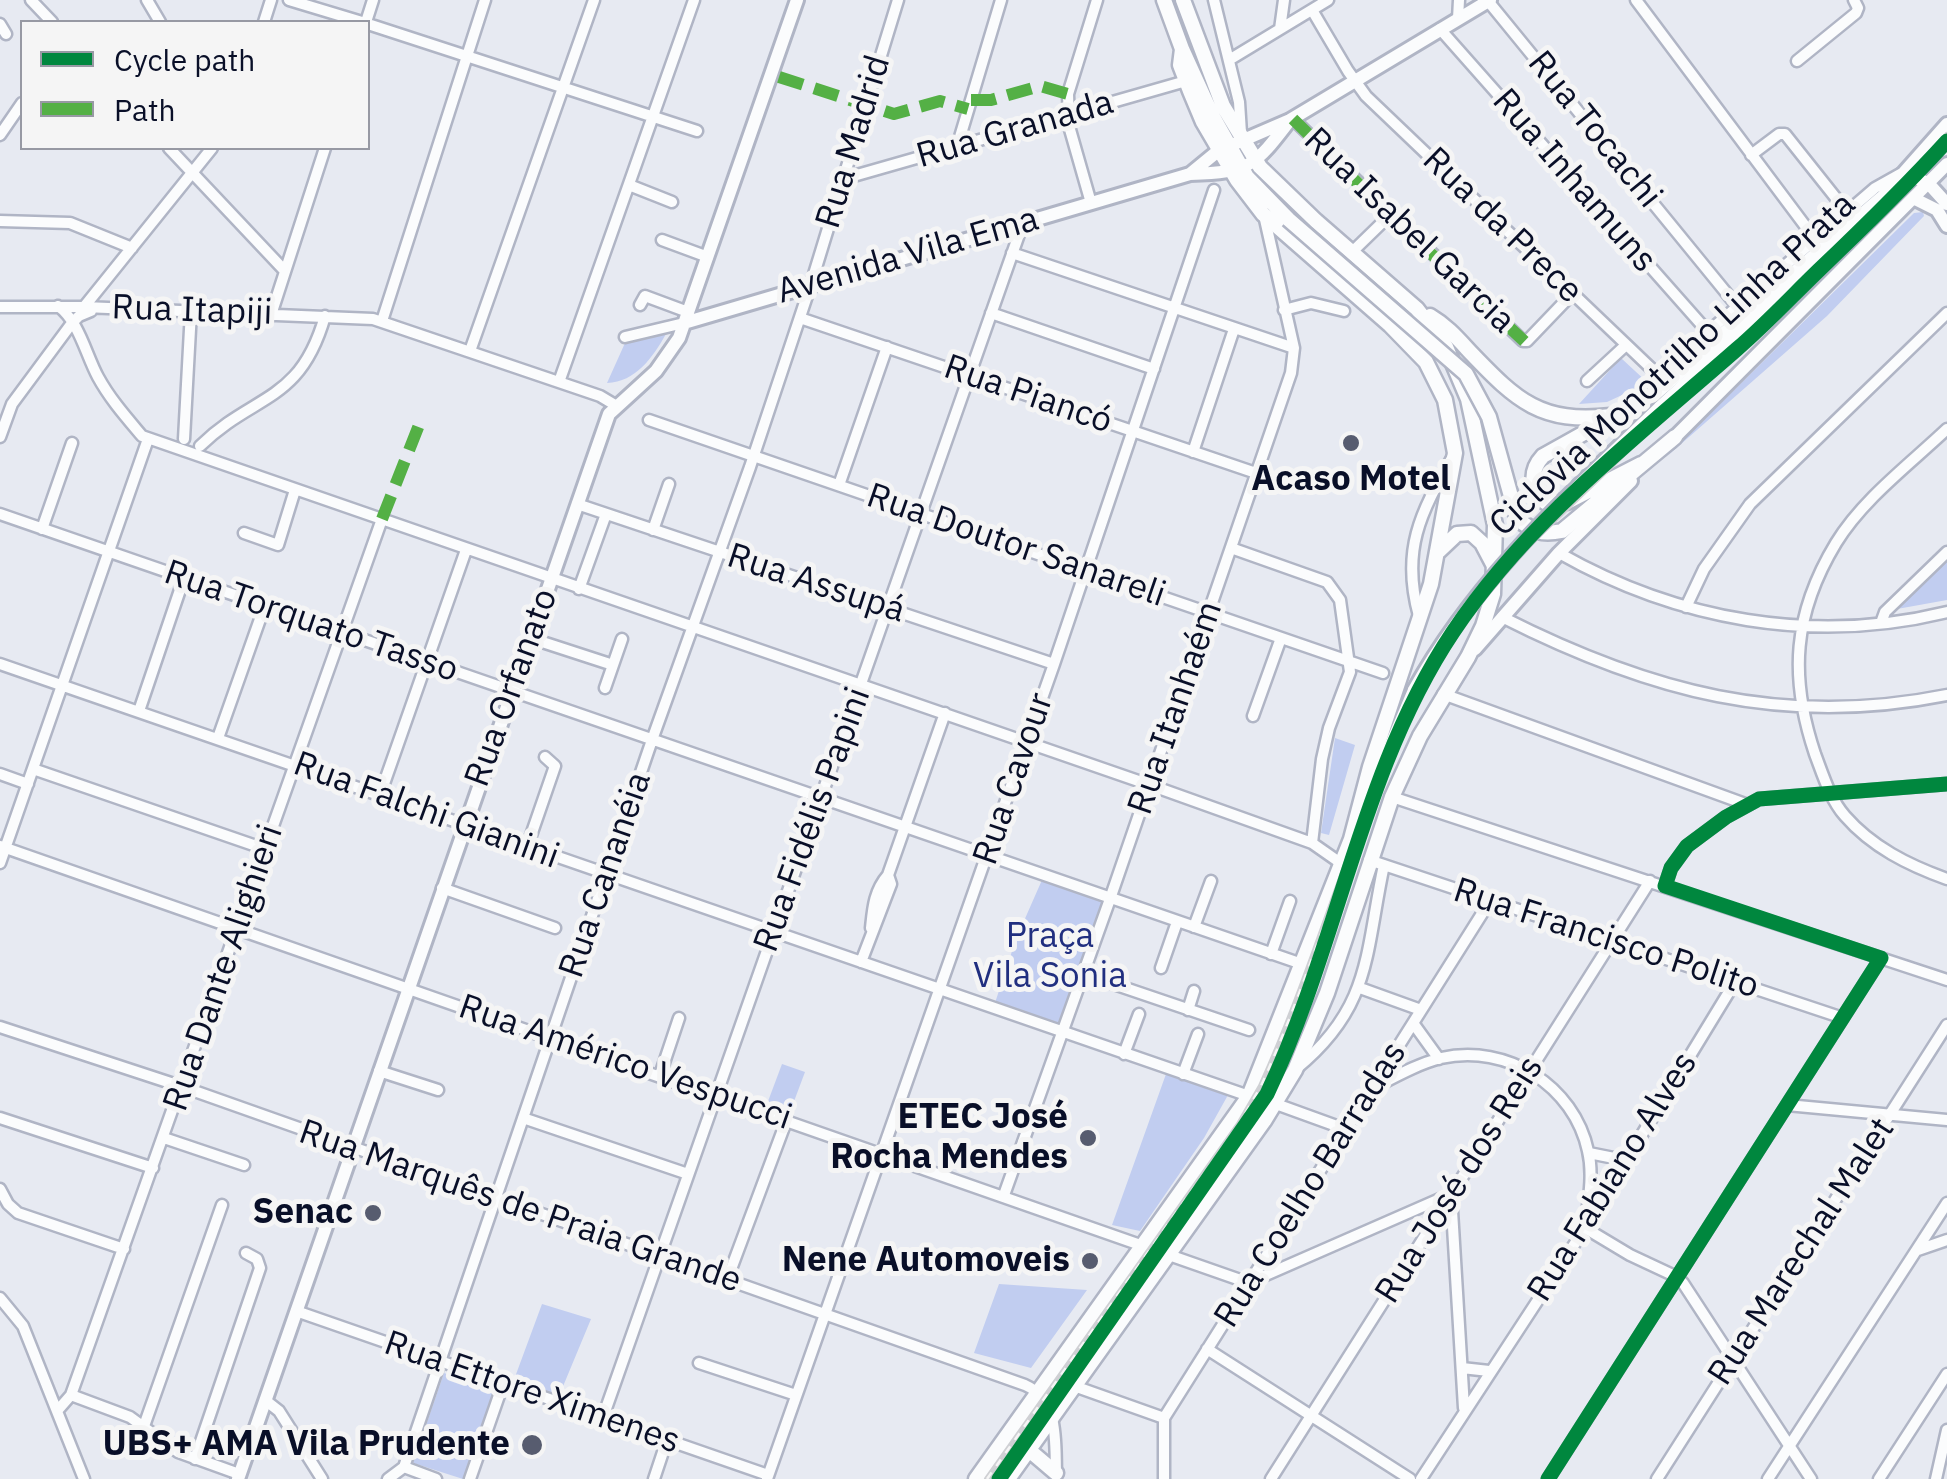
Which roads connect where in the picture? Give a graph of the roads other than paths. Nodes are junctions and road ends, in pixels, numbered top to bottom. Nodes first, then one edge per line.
1 (32, 0) edge
2 (289, 0) edge
3 (485, 0) edge
4 (594, 0) edge
5 (694, 0) edge
6 (797, 0) edge
7 (898, 0) edge
8 (1001, 0) edge
9 (1097, 0) edge
10 (1164, 0) edge
11 (1184, 0) edge
12 (1284, 0) edge
13 (1328, 0) edge
14 (1459, 0) edge
15 (1489, 0) edge
16 (1636, 0) edge
17 (1854, 0) edge
18 (1215, 2) edge
19 (1312, 10) junction
20 (1458, 19) junction
21 (50, 20) edge
22 (355, 20) edge
23 (370, 25) edge
24 (1280, 29) junction
25 (1440, 29) junction
26 (1182, 48) junction
27 (467, 56) junction
28 (1230, 60) junction
29 (1797, 61) dead end
30 (1354, 80) junction
31 (1186, 82) junction
32 (564, 87) junction
33 (20, 106) edge
34 (1068, 116) junction
35 (653, 117) junction
36 (1292, 119) junction
37 (1947, 124) edge
38 (697, 131) dead end
39 (0, 135) edge
40 (1230, 145) junction
41 (956, 147) junction
42 (172, 150) edge
43 (211, 150) edge
44 (324, 150) edge
45 (1752, 156) junction
46 (185, 164) junction
47 (1244, 167) junction
48 (1946, 168) edge
49 (194, 173) junction
50 (1906, 173) junction
51 (1190, 174) junction
52 (843, 179) junction
53 (1929, 184) junction
54 (629, 185) junction
55 (1214, 190) dead end
56 (177, 194) junction
57 (1881, 199) junction
58 (1915, 199) junction
59 (672, 202) dead end
60 (1091, 203) junction
61 (1947, 204) edge
62 (1847, 212) junction
63 (1264, 214) junction
64 (1390, 216) junction
65 (0, 221) edge
66 (1023, 223) junction
67 (1947, 226) edge
68 (1815, 239) junction
69 (662, 240) dead end
70 (132, 248) junction
71 (1352, 252) junction
72 (1012, 253) junction
73 (708, 257) junction
74 (285, 271) junction
75 (811, 284) junction
76 (1573, 294) junction
77 (640, 305) dead end
78 (58, 306) junction
79 (1738, 306) junction
80 (0, 307) edge
81 (84, 307) junction
82 (125, 309) junction
83 (1174, 309) junction
84 (1416, 309) junction
85 (1284, 310) junction
86 (190, 311) junction
87 (1344, 312) dead end
88 (992, 313) junction
89 (1947, 313) edge
90 (272, 314) junction
91 (325, 316) junction
92 (686, 318) junction
93 (800, 318) junction
94 (382, 321) junction
95 (72, 323) junction
96 (1234, 329) junction
97 (1708, 332) junction
98 (625, 337) dead end
99 (1626, 345) junction
100 (887, 347) junction
101 (1294, 348) junction
102 (470, 351) junction
103 (1154, 369) junction
104 (971, 375) junction
105 (1587, 381) dead end
106 (559, 382) junction
107 (615, 405) junction
108 (1619, 416) junction
109 (649, 420) dead end
110 (1947, 428) edge
111 (1133, 431) junction
112 (0, 437) edge
113 (1675, 437) junction
114 (148, 438) junction
115 (192, 440) junction
116 (72, 443) dead end
117 (1194, 452) junction
118 (1454, 452) junction
119 (187, 454) junction
120 (754, 456) junction
121 (1640, 464) junction
122 (1256, 473) junction
123 (669, 484) dead end
124 (839, 484) junction
125 (295, 490) junction
126 (577, 504) junction
127 (923, 513) junction
128 (0, 514) edge
129 (606, 514) junction
130 (382, 519) junction
131 (42, 528) junction
132 (652, 530) junction
133 (244, 533) dead end
134 (1231, 548) junction
135 (466, 550) junction
136 (108, 552) junction
137 (718, 552) junction
138 (1947, 552) edge
139 (1558, 553) junction
140 (1437, 554) junction
141 (1086, 570) junction
142 (1495, 570) junction
143 (184, 578) junction
144 (551, 579) junction
145 (579, 588) junction
146 (265, 606) junction
147 (890, 606) junction
148 (1686, 607) junction
149 (1947, 612) edge
150 (1209, 613) junction
151 (1502, 617) junction
152 (1420, 621) junction
153 (1881, 623) junction
154 (691, 628) junction
155 (1800, 628) junction
156 (342, 632) junction
157 (530, 638) junction
158 (1281, 638) junction
159 (622, 639) dead end
160 (1468, 657) junction
161 (1349, 661) junction
162 (426, 662) junction
163 (0, 664) edge
164 (613, 664) junction
165 (1054, 664) junction
166 (1383, 674) dead end
167 (62, 685) junction
168 (862, 685) junction
169 (605, 688) dead end
170 (511, 692) junction
171 (1443, 694) junction
172 (1947, 695) edge
173 (1802, 707) junction
174 (139, 710) junction
175 (946, 714) junction
176 (1253, 716) dead end
177 (218, 738) junction
178 (652, 740) junction
179 (1027, 742) junction
180 (545, 757) dead end
181 (295, 764) junction
182 (33, 768) junction
183 (0, 774) edge
184 (28, 784) junction
185 (1947, 784) edge
186 (1150, 785) junction
187 (1830, 794) junction
188 (380, 796) junction
189 (1392, 797) junction
190 (822, 798) junction
191 (1748, 805) junction
192 (463, 825) junction
193 (904, 828) junction
194 (1350, 839) junction
195 (1312, 843) junction
196 (3, 847) edge
197 (527, 848) junction
198 (265, 850) junction
199 (986, 858) junction
200 (0, 863) edge
201 (1377, 863) junction
202 (1342, 864) junction
203 (607, 876) junction
204 (1947, 878) edge
205 (1211, 880) dead end
206 (1650, 882) junction
207 (1665, 886) junction
208 (442, 888) junction
209 (1110, 900) junction
210 (1490, 900) junction
211 (1290, 901) dead end
212 (1177, 922) junction
213 (238, 927) junction
214 (1194, 927) junction
215 (555, 928) dead end
216 (772, 932) junction
217 (1613, 940) junction
218 (1271, 954) junction
219 (1881, 958) junction
220 (860, 962) junction
221 (1302, 964) junction
222 (1161, 968) dead end
223 (1084, 974) junction
224 (1947, 980) edge
225 (1735, 982) junction
226 (408, 988) junction
227 (1360, 988) junction
228 (940, 991) junction
229 (1194, 991) dead end
230 (1188, 1010) junction
231 (1420, 1010) junction
232 (1139, 1014) dead end
233 (679, 1018) dead end
234 (1843, 1018) junction
235 (1413, 1023) junction
236 (1947, 1025) edge
237 (0, 1027) edge
238 (1248, 1030) dead end
239 (1063, 1033) junction
240 (1198, 1034) dead end
241 (550, 1037) junction
242 (1124, 1054) junction
243 (1440, 1059) junction
244 (1295, 1070) junction
245 (379, 1071) junction
246 (1530, 1071) junction
247 (1183, 1074) junction
248 (660, 1076) junction
249 (183, 1087) junction
250 (1371, 1089) junction
251 (438, 1090) dead end
252 (715, 1094) junction
253 (1248, 1096) junction
254 (1276, 1104) junction
255 (1787, 1105) junction
256 (1891, 1114) junction
257 (0, 1118) edge
258 (523, 1118) junction
259 (787, 1120) junction
260 (1947, 1120) edge
261 (1346, 1129) junction
262 (164, 1138) junction
263 (352, 1149) junction
264 (882, 1152) junction
265 (1589, 1153) junction
266 (1624, 1160) junction
267 (244, 1165) dead end
268 (153, 1168) junction
269 (688, 1174) junction
270 (0, 1189) edge
271 (1451, 1194) junction
272 (1004, 1195) junction
273 (496, 1198) junction
274 (1947, 1203) edge
275 (222, 1205) dead end
276 (1936, 1220) junction
277 (1584, 1228) junction
278 (1947, 1229) edge
279 (1947, 1240) edge
280 (1145, 1244) junction
281 (124, 1249) junction
282 (1918, 1250) junction
283 (1170, 1253) junction
284 (246, 1254) dead end
285 (659, 1256) junction
286 (1677, 1276) junction
287 (727, 1280) junction
288 (1249, 1283) junction
289 (0, 1298) edge
290 (296, 1310) junction
291 (825, 1315) junction
292 (1206, 1350) junction
293 (1733, 1360) junction
294 (440, 1362) junction
295 (699, 1362) dead end
296 (1462, 1368) junction
297 (1489, 1371) junction
298 (1946, 1377) edge
299 (503, 1384) junction
300 (1074, 1386) junction
301 (1039, 1392) junction
302 (71, 1394) junction
303 (796, 1396) junction
304 (265, 1400) junction
305 (1464, 1409) junction
306 (57, 1411) junction
307 (1310, 1416) junction
308 (603, 1417) junction
309 (1052, 1417) junction
310 (1164, 1418) junction
311 (144, 1426) junction
312 (1947, 1430) edge
313 (1009, 1432) junction
314 (667, 1440) junction
315 (1946, 1442) edge
316 (1789, 1446) junction
317 (1030, 1448) junction
318 (195, 1459) junction
319 (404, 1467) junction
320 (1056, 1476) edge
321 (238, 1477) edge
322 (768, 1477) edge
323 (472, 1478) edge
324 (84, 1479) edge
325 (322, 1479) edge
326 (388, 1479) edge
327 (436, 1479) edge
328 (654, 1479) edge
329 (976, 1479) edge
330 (1008, 1479) edge
331 (1164, 1479) edge
332 (1270, 1479) edge
333 (1410, 1479) edge
334 (1420, 1479) edge
335 (1548, 1479) edge
336 (1657, 1479) edge
337 (1768, 1479) edge
338 (1811, 1479) edge
339 (1878, 1479) edge
340 (1936, 1479) edge

1 - 21 street
2 - 22 street
3 - 27 street
4 - 32 street
5 - 35 street
6 - 73 main road, Rua Orfanato
7 - 52 street, Rua Madrid
8 - 41 street
9 - 34 street
10 - 26 highway
11 - 40 highway
12 - 24 street
13 - 19 street
14 - 20 street
15 - 20 main road, Avenida Vila Ema
15 - 79 street, Rua Tocachi
16 - 45 street
17 - 29 street
18 - 28 street
19 - 24 street
19 - 30 street, Rua da Prece
20 - 25 main road, Avenida Vila Ema
23 - 27 street
24 - 28 street
25 - 30 main road, Avenida Vila Ema
25 - 97 street, Rua Inhamuns
26 - 31 highway
26 - 40 highway
27 - 32 street
27 - 94 street
28 - 40 street
30 - 36 main road, Avenida Vila Ema
30 - 76 street, Rua da Prece
31 - 34 street, Rua Granada
31 - 40 highway
32 - 35 street
32 - 102 street
33 - 39 street
34 - 41 street, Rua Granada
34 - 60 street
35 - 38 street
35 - 54 street
36 - 40 main road, Avenida Vila Ema
36 - 47 main road, Avenida Vila Ema
36 - 64 street, Rua Isabel Garcia
37 - 50 main road
40 - 47 highway
40 - 51 main road, Avenida Vila Ema
41 - 52 street, Rua Granada
42 - 46 street
43 - 49 street
44 - 74 street
45 - 62 street
45 - 68 street
46 - 49 street
46 - 56 street
47 - 51 main road, Avenida Vila Ema
47 - 63 highway
47 - 71 highway
47 - 121 highway, bridge
48 - 53 main road
49 - 56 street
49 - 74 street
50 - 53 main road
50 - 57 main road
50 - 62 street
51 - 60 main road, Avenida Vila Ema
52 - 75 street, Rua Madrid
53 - 58 main road
53 - 61 main road
54 - 59 street
54 - 106 street
55 - 83 street, Rua Cavour
56 - 70 street
57 - 108 highway
57 - 194 main road, bridge
58 - 67 main road
58 - 113 main road
60 - 66 main road, Avenida Vila Ema
62 - 68 street
63 - 85 street, Rua Itanhaém
63 - 118 highway
64 - 71 street
64 - 76 street, Rua Isabel Garcia
65 - 70 street
66 - 72 street, Rua Fidélis Papini
66 - 75 main road, Avenida Vila Ema
68 - 79 street
69 - 73 street
70 - 81 street
71 - 84 highway
72 - 83 street
72 - 88 street, Rua Fidélis Papini
73 - 92 main road, Rua Orfanato
74 - 90 street
75 - 92 main road, Avenida Vila Ema
75 - 93 street, Rua Cananéia
76 - 99 street, Rua da Prece
77 - 92 street
78 - 80 street, Rua Itapiji
78 - 81 street, Rua Itapiji
78 - 95 street
79 - 97 street
81 - 82 street, Rua Itapiji
82 - 86 street, Rua Itapiji
82 - 95 street
83 - 96 street
83 - 103 street, Rua Cavour
84 - 108 highway
84 - 142 highway
85 - 87 street
85 - 101 street, Rua Itanhaém
86 - 90 street, Rua Itapiji
86 - 115 street
88 - 103 street
88 - 104 street, Rua Fidélis Papini
89 - 148 street
90 - 91 street, Rua Itapiji
91 - 94 street, Rua Itapiji
91 - 115 street
92 - 98 street, Avenida Vila Ema
92 - 107 main road, Rua Orfanato
93 - 100 street, Rua Piancó
93 - 120 street, Rua Cananéia
94 - 102 street, Rua Itapiji
95 - 112 street
95 - 114 street
96 - 101 street
96 - 117 street
97 - 99 street, Rua da Prece
99 - 105 street
100 - 104 street, Rua Piancó
100 - 124 street
101 - 122 street, Rua Itanhaém
102 - 106 street, Rua Itapiji
103 - 111 street, Rua Cavour
104 - 111 street, Rua Piancó
104 - 127 street, Rua Fidélis Papini
106 - 107 street, Rua Itapiji
107 - 126 main road, Rua Orfanato
108 - 121 highway
109 - 120 street, Rua Doutor Sanareli
110 - 155 street
111 - 117 street, Rua Piancó
111 - 141 street, Rua Cavour
113 - 121 highway
113 - 139 main road
114 - 119 street
114 - 136 street
115 - 119 street
115 - 119 street
116 - 131 street
117 - 122 street, Rua Piancó
118 - 140 highway
118 - 152 street
119 - 125 street
120 - 124 street, Rua Doutor Sanareli
120 - 137 street, Rua Cananéia
122 - 134 street, Rua Itanhaém
123 - 132 street
124 - 127 street, Rua Doutor Sanareli
125 - 130 street
125 - 133 street
126 - 129 street, Rua Assupá
126 - 144 main road, Rua Orfanato
127 - 141 street, Rua Doutor Sanareli
127 - 147 street, Rua Fidélis Papini
128 - 131 street, Rua Torquato Tasso
129 - 132 street, Rua Assupá
129 - 145 street
130 - 135 street
130 - 156 street, Rua Dante Alighieri
131 - 136 street, Rua Torquato Tasso
132 - 137 street, Rua Assupá
134 - 150 street, Rua Itanhaém
134 - 161 street
135 - 144 street
135 - 162 street
136 - 143 street, Rua Torquato Tasso
136 - 167 street
137 - 147 street, Rua Assupá
137 - 154 street, Rua Cananéia
138 - 153 street
139 - 148 street
139 - 151 main road
140 - 142 highway
140 - 152 highway
141 - 150 street, Rua Doutor Sanareli
141 - 165 street, Rua Cavour
142 - 160 highway
143 - 146 street, Rua Torquato Tasso
143 - 174 street
144 - 145 street
144 - 157 main road, Rua Orfanato
145 - 154 street
146 - 156 street, Rua Torquato Tasso
146 - 177 street
147 - 165 street, Rua Assupá
147 - 168 street, Rua Fidélis Papini
148 - 155 street
149 - 153 street
150 - 158 street, Rua Doutor Sanareli
150 - 186 street, Rua Itanhaém
151 - 160 main road
151 - 173 street
152 - 194 highway
153 - 155 street
154 - 168 street
154 - 178 street, Rua Cananéia
155 - 173 street
156 - 162 street, Rua Torquato Tasso
156 - 181 street, Rua Dante Alighieri
157 - 164 street
157 - 170 main road, Rua Orfanato
158 - 161 street, Rua Doutor Sanareli
158 - 176 street
159 - 164 street
160 - 171 highway
161 - 166 street, Rua Doutor Sanareli
161 - 195 street
162 - 170 street, Rua Torquato Tasso
162 - 188 street
163 - 167 street, Rua Falchi Gianini
164 - 169 street
165 - 179 street, Rua Cavour
167 - 174 street, Rua Falchi Gianini
167 - 182 street
168 - 175 street
168 - 190 street, Rua Fidélis Papini
170 - 178 street, Rua Torquato Tasso
170 - 192 main road, Rua Orfanato
171 - 189 highway
171 - 191 street
172 - 173 street
173 - 187 street
174 - 177 street, Rua Falchi Gianini
175 - 179 street
175 - 193 street
177 - 181 street, Rua Falchi Gianini
178 - 190 street, Rua Torquato Tasso
178 - 203 street, Rua Cananéia
179 - 186 street
179 - 199 street, Rua Cavour
180 - 197 street
181 - 188 street, Rua Falchi Gianini
181 - 198 street, Rua Dante Alighieri
182 - 184 street
182 - 198 street
183 - 184 street
184 - 196 street
185 - 187 street
186 - 195 street
186 - 209 street, Rua Itanhaém
187 - 191 street
187 - 204 street
188 - 192 street, Rua Falchi Gianini
189 - 201 highway
189 - 206 street
190 - 193 street, Rua Torquato Tasso
190 - 216 street, Rua Fidélis Papini
191 - 207 street
192 - 197 street, Rua Falchi Gianini
192 - 208 main road, Rua Orfanato
193 - 199 street, Rua Torquato Tasso
193 - 220 street
194 - 202 highway
195 - 202 street
196 - 200 street
196 - 213 street, Rua Américo Vespucci
197 - 203 street, Rua Falchi Gianini
198 - 213 street, Rua Dante Alighieri
199 - 209 street, Rua Torquato Tasso
199 - 228 street, Rua Cavour
201 - 210 street, Rua Francisco Polito
201 - 227 street
201 - 244 highway
202 - 221 highway
203 - 216 street, Rua Falchi Gianini
203 - 241 street, Rua Cananéia
205 - 214 street
206 - 207 street
206 - 217 street, Rua José dos Reis
207 - 219 street
208 - 215 street
208 - 226 main road, Rua Orfanato
209 - 212 street, Rua Torquato Tasso
209 - 223 street, Rua Itanhaém
210 - 217 street, Rua Francisco Polito
210 - 231 street, Rua Coelho Barradas
211 - 218 street
212 - 214 street, Rua Torquato Tasso
212 - 222 street
213 - 226 street, Rua Américo Vespucci
213 - 249 street, Rua Dante Alighieri
214 - 218 street, Rua Torquato Tasso
216 - 220 street, Rua Falchi Gianini
216 - 252 street, Rua Fidélis Papini
217 - 225 street, Rua Francisco Polito
217 - 246 street, Rua José dos Reis
218 - 221 street, Rua Torquato Tasso
219 - 224 street
219 - 234 street
220 - 228 street, Rua Falchi Gianini
221 - 253 highway
223 - 230 street
223 - 239 street, Rua Itanhaém
225 - 234 street, Rua Francisco Polito
225 - 266 street, Rua Fabiano Alves
226 - 241 street, Rua Américo Vespucci
226 - 245 main road, Rua Orfanato
227 - 231 street
227 - 244 street
228 - 239 street, Rua Falchi Gianini
228 - 264 street, Rua Cavour
229 - 230 street
230 - 238 street
231 - 235 street, Rua Coelho Barradas
232 - 242 street
233 - 248 street
234 - 255 street
235 - 243 street
235 - 250 street, Rua Coelho Barradas
236 - 256 street, Rua Marechal Malet
237 - 249 street, Rua Marquês de Praia Grande
239 - 242 street, Rua Falchi Gianini
239 - 272 street, Rua Itanhaém
240 - 247 street
241 - 248 street, Rua Américo Vespucci
241 - 258 street, Rua Cananéia
242 - 247 street, Rua Falchi Gianini
243 - 246 street
243 - 250 street
244 - 254 highway
245 - 251 street
245 - 263 main road, Rua Orfanato
246 - 265 street
246 - 271 street, Rua José dos Reis
247 - 253 street, Rua Falchi Gianini
248 - 252 street, Rua Américo Vespucci
249 - 262 street, Rua Dante Alighieri
249 - 263 street, Rua Marquês de Praia Grande
250 - 261 street, Rua Coelho Barradas
252 - 259 street, Rua Américo Vespucci
252 - 269 street, Rua Fidélis Papini
253 - 280 highway
254 - 261 street
254 - 283 highway
255 - 256 street
255 - 286 street
256 - 260 street
256 - 293 street, Rua Marechal Malet
257 - 268 street
258 - 269 street
258 - 273 street, Rua Cananéia
259 - 264 street, Rua Américo Vespucci
259 - 287 street
261 - 288 street, Rua Coelho Barradas
262 - 267 street
262 - 268 street, Rua Dante Alighieri
263 - 273 street, Rua Marquês de Praia Grande
263 - 290 main road, Rua Orfanato
264 - 272 street, Rua Américo Vespucci
264 - 291 street, Rua Cavour
265 - 266 street
265 - 277 street
266 - 277 street, Rua Fabiano Alves
268 - 281 street, Rua Dante Alighieri
269 - 285 street, Rua Fidélis Papini
270 - 281 street
271 - 288 street
271 - 296 street
271 - 307 street, Rua José dos Reis
272 - 280 street, Rua Américo Vespucci
273 - 285 street, Rua Marquês de Praia Grande
273 - 294 street, Rua Cananéia
274 - 276 street
275 - 311 street
276 - 278 street
276 - 282 street
277 - 286 street
277 - 297 street, Rua Fabiano Alves
279 - 282 street
280 - 283 street, Rua Américo Vespucci
280 - 301 highway
281 - 302 street, Rua Dante Alighieri
282 - 316 street
283 - 288 street, Rua Américo Vespucci
283 - 300 highway
284 - 318 street
285 - 287 street, Rua Marquês de Praia Grande
285 - 308 street, Rua Fidélis Papini
286 - 293 street
286 - 335 street
287 - 291 street, Rua Marquês de Praia Grande
288 - 292 street, Rua Coelho Barradas
289 - 306 street
290 - 294 street, Rua Ettore Ximenes
290 - 304 main road, Rua Orfanato
291 - 301 street, Rua Marquês de Praia Grande
291 - 303 street, Rua Cavour
292 - 307 street
292 - 310 street, Rua Coelho Barradas
293 - 316 street
293 - 336 street, Rua Marechal Malet
294 - 299 street, Rua Ettore Ximenes
294 - 319 street, Rua Cananéia
295 - 303 street
296 - 297 street
296 - 305 street
297 - 305 street, Rua Fabiano Alves
298 - 339 street
299 - 308 street, Rua Ettore Ximenes
299 - 323 street
300 - 309 highway
300 - 310 street
301 - 309 street
301 - 313 highway
302 - 306 street, Rua Dante Alighieri
302 - 311 street
303 - 322 street, Rua Cavour
304 - 321 main road, Rua Orfanato
304 - 325 street
305 - 334 street, Rua Fabiano Alves
306 - 324 street
307 - 332 street, Rua José dos Reis
307 - 333 street
308 - 314 street, Rua Ettore Ximenes
309 - 317 highway
309 - 320 street
310 - 331 street
311 - 318 street
312 - 315 street
313 - 317 highway
313 - 329 highway
314 - 322 street, Rua Ettore Ximenes
314 - 328 street
315 - 340 street
316 - 337 street
316 - 338 street
317 - 320 highway
317 - 330 highway
318 - 321 street
319 - 326 street
319 - 327 street

